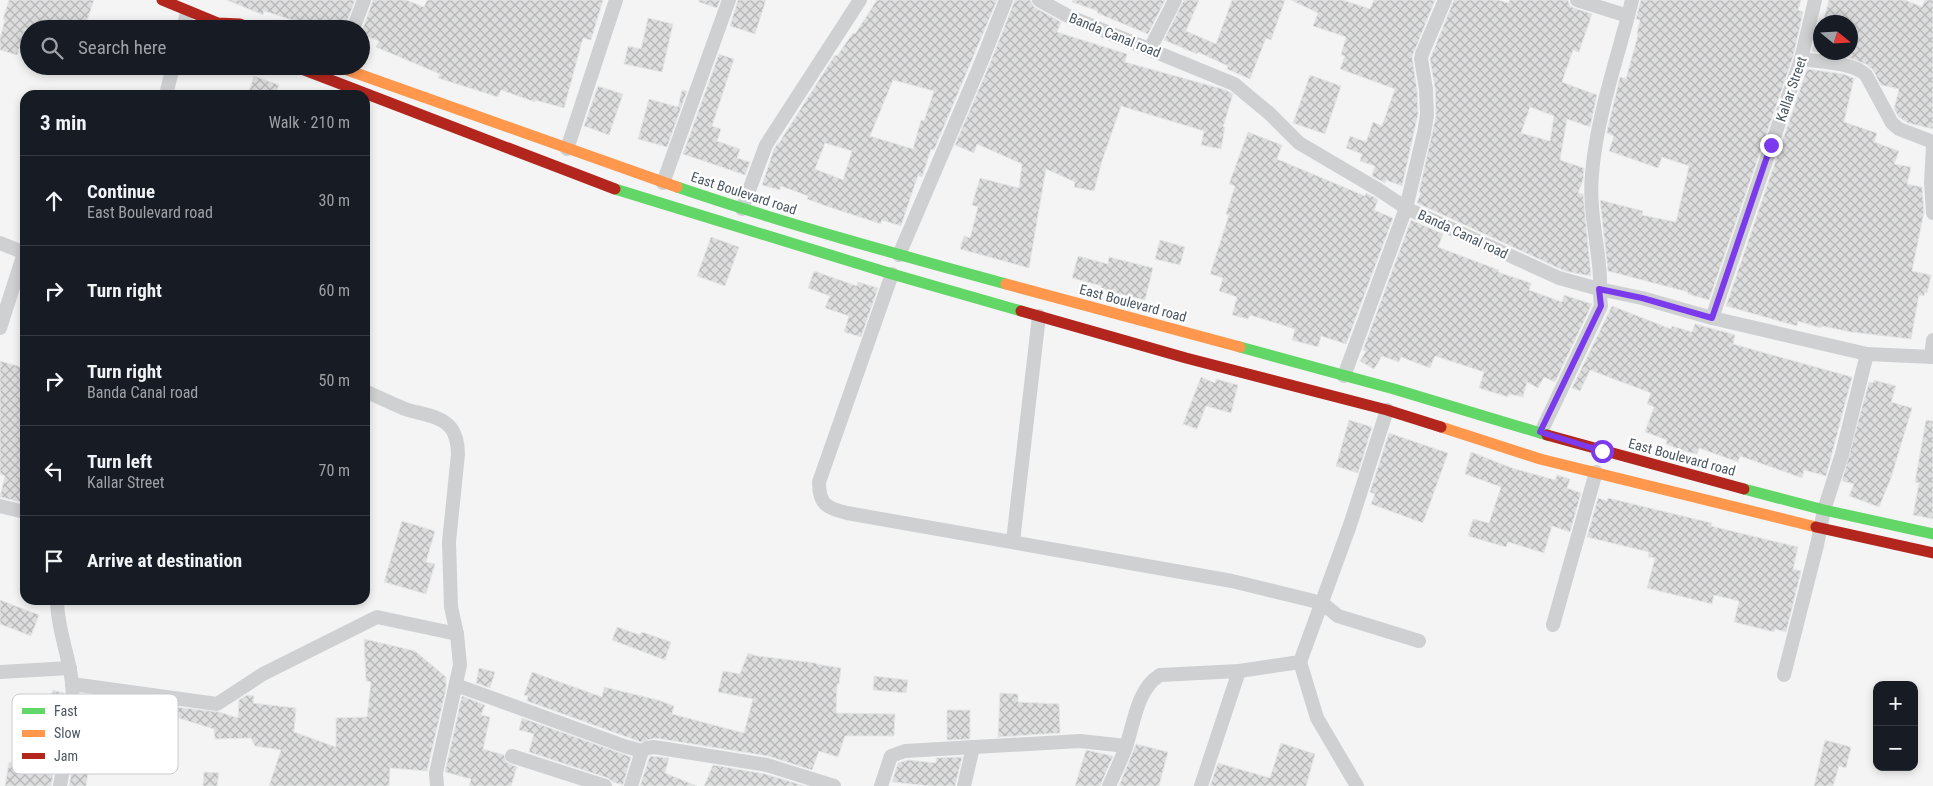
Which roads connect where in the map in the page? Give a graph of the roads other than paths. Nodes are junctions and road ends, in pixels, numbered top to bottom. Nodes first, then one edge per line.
1 (364, 0) edge
2 (616, 0) edge
3 (729, 0) edge
4 (860, 0) edge
5 (1006, 0) edge
6 (1039, 0) edge
7 (1175, 0) edge
8 (1445, 0) edge
9 (1577, 0) edge
10 (1632, 0) edge
11 (1815, 0) edge
12 (169, 1) edge
13 (187, 12) junction
14 (1628, 16) junction
15 (185, 20) edge
16 (206, 20) edge
17 (356, 20) edge
18 (1150, 49) junction
19 (1801, 59) junction
20 (171, 75) edge
21 (317, 75) edge
22 (360, 75) edge
23 (167, 90) edge
24 (357, 90) edge
25 (370, 95) edge
26 (1933, 144) edge
27 (567, 149) junction
28 (663, 183) junction
29 (1406, 208) junction
30 (742, 209) junction
31 (1933, 213) edge
32 (0, 243) edge
33 (20, 251) edge
34 (899, 255) junction
35 (20, 266) edge
36 (892, 274) junction
37 (1599, 289) junction
38 (1039, 316) junction
39 (1712, 318) junction
40 (0, 328) edge
41 (1933, 340) edge
42 (1867, 354) junction
43 (1932, 357) edge
44 (1344, 376) junction
45 (370, 393) edge
46 (1387, 410) junction
47 (1540, 432) junction
48 (1596, 472) junction
49 (0, 506) edge
50 (1824, 510) junction
51 (20, 511) edge
52 (1820, 528) junction
53 (1933, 534) edge
54 (1013, 541) junction
55 (1933, 553) edge
56 (1322, 603) junction
57 (57, 605) edge
58 (1553, 625) dead end
59 (457, 634) junction
60 (1419, 641) dead end
61 (1300, 662) junction
62 (70, 668) junction
63 (1239, 671) junction
64 (0, 672) edge
65 (1784, 675) dead end
66 (72, 684) junction
67 (456, 685) junction
68 (72, 694) edge
69 (144, 694) edge
70 (178, 699) edge
71 (1126, 746) junction
72 (973, 747) junction
73 (642, 751) junction
74 (512, 756) dead end
75 (437, 786) edge
76 (605, 786) edge
77 (631, 786) edge
78 (834, 786) edge
79 (881, 786) edge
80 (964, 786) edge
81 (1109, 786) edge
82 (1201, 786) edge
83 (1357, 786) edge

1 - 17 street
2 - 27 street
3 - 28 street
4 - 30 street
5 - 34 street
6 - 18 street, Banda Canal road
7 - 18 street
8 - 29 street
9 - 14 street
10 - 14 street
11 - 19 street, Kallar Street
12 - 13 main road
13 - 15 street
13 - 16 main road
14 - 37 street
18 - 29 street, Banda Canal road
19 - 26 street
19 - 39 street, Kallar Street
20 - 23 street
21 - 24 main road
22 - 27 main road, East Boulevard road
25 - 36 main road
26 - 31 street
27 - 28 main road, East Boulevard road
28 - 30 main road, East Boulevard road
29 - 37 street, Banda Canal road
29 - 44 street
30 - 34 main road, East Boulevard road
32 - 33 street
34 - 44 main road, East Boulevard road
35 - 40 street
36 - 38 main road
36 - 54 street
37 - 39 street, Banda Canal road
37 - 47 street
38 - 46 main road
38 - 54 street
39 - 42 street, Banda Canal road
41 - 43 street
42 - 43 street, Banda Canal road
42 - 50 street
44 - 47 main road, East Boulevard road
45 - 59 street
46 - 48 main road
46 - 56 street
47 - 50 main road, East Boulevard road
48 - 52 main road
48 - 58 street
49 - 51 street
50 - 52 street
50 - 53 main road, East Boulevard road
52 - 55 main road
52 - 65 street
54 - 56 street
56 - 60 street
56 - 61 street
57 - 62 street
59 - 67 street
59 - 70 street
61 - 63 street
61 - 83 street
62 - 64 street
62 - 66 street
63 - 71 street
63 - 82 street
66 - 68 street
66 - 69 street
67 - 73 street
67 - 75 street
71 - 72 street
71 - 81 street
72 - 79 street
72 - 80 street
73 - 77 street
73 - 78 street
74 - 76 street

